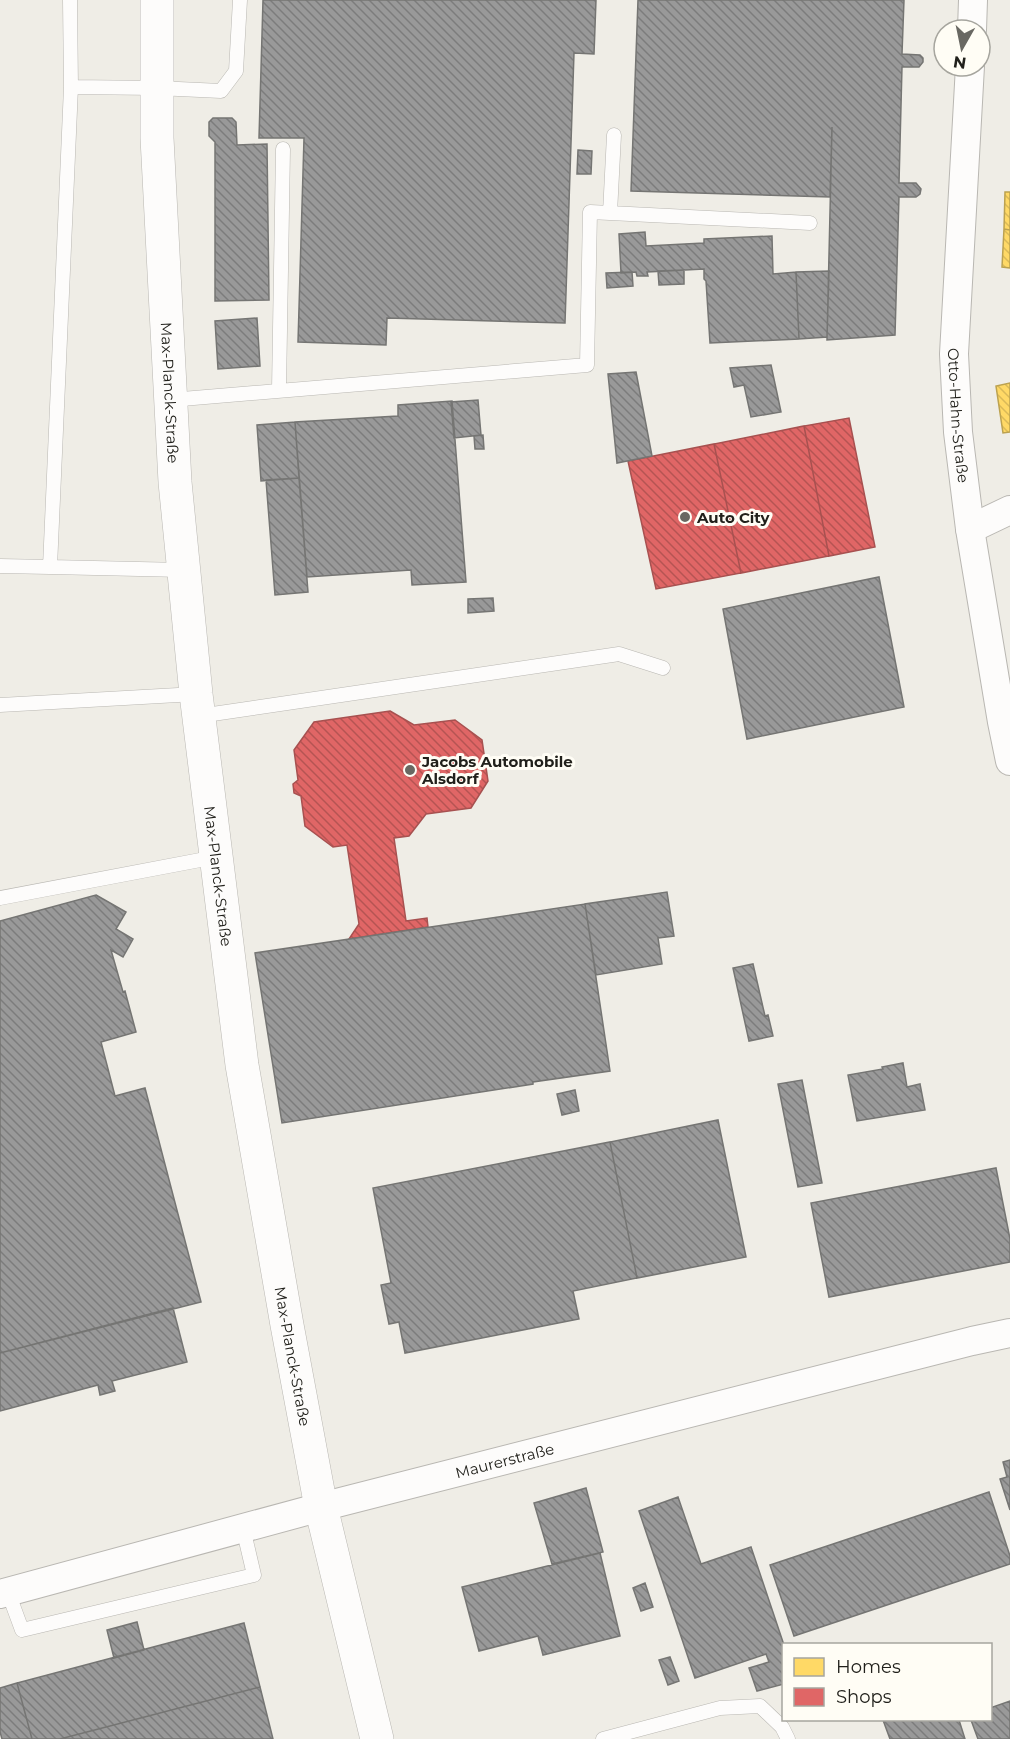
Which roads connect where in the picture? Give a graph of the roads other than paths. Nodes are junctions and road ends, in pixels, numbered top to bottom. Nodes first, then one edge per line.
1 (70, 0) edge
2 (157, 0) edge
3 (240, 0) edge
4 (973, 0) edge
5 (972, 18) edge
6 (969, 78) edge
7 (71, 87) junction
8 (157, 88) junction
9 (614, 135) dead end
10 (283, 148) dead end
11 (610, 213) junction
12 (810, 223) dead end
13 (279, 390) junction
14 (170, 399) junction
15 (1010, 510) edge
16 (970, 529) junction
17 (0, 566) edge
18 (50, 567) junction
19 (183, 570) junction
20 (663, 668) dead end
21 (0, 705) edge
22 (197, 705) junction
23 (1010, 761) edge
24 (216, 857) junction
25 (0, 898) edge
26 (1010, 1333) edge
27 (321, 1507) junction
28 (243, 1528) junction
29 (4, 1593) edge
30 (377, 1739) edge
31 (603, 1739) edge
32 (788, 1739) edge

1 - 7 lane
2 - 8 street, Max-Planck-Straße
3 - 8 lane
4 - 5 street
6 - 16 street, Otto-Hahn-Straße
7 - 8 lane
7 - 18 lane
8 - 14 street, Max-Planck-Straße
9 - 11 lane
10 - 13 lane
11 - 12 lane
11 - 13 lane
13 - 14 lane
14 - 19 street, Max-Planck-Straße
15 - 16 street
16 - 23 street, Otto-Hahn-Straße
17 - 18 lane
18 - 19 lane
19 - 22 street, Max-Planck-Straße
20 - 22 lane
21 - 22 lane
22 - 24 street, Max-Planck-Straße
24 - 25 lane
24 - 27 street, Max-Planck-Straße
26 - 27 street, Maurerstraße
27 - 28 street, Maurerstraße
27 - 30 street, Max-Planck-Straße
28 - 29 street, Maurerstraße
28 - 29 lane
31 - 32 lane

